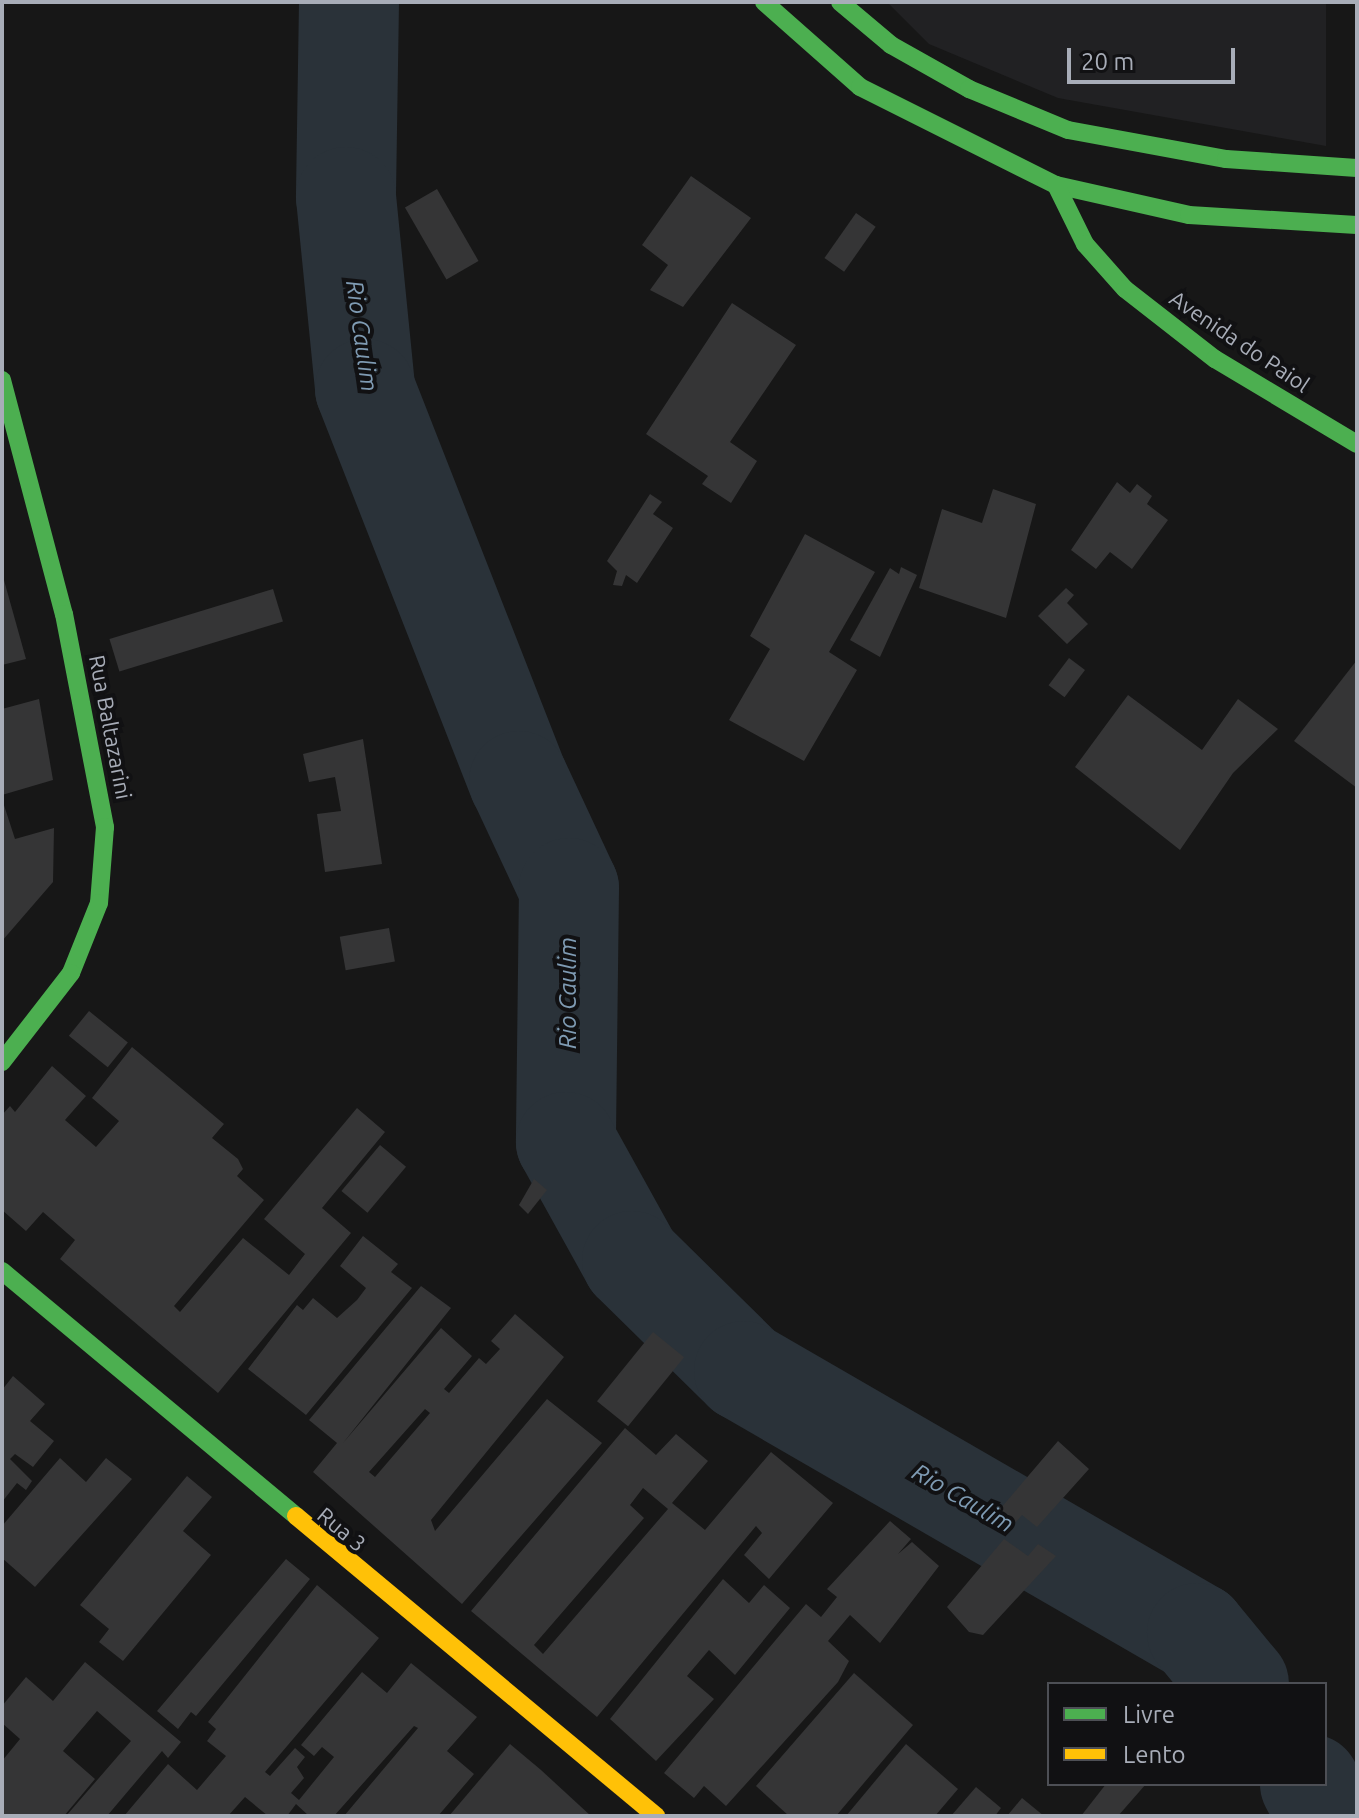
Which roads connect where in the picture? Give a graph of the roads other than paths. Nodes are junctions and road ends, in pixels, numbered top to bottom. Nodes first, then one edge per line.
1 (764, 2) edge
2 (840, 2) edge
3 (1357, 168) edge
4 (1056, 185) junction
5 (1357, 225) edge
6 (2, 380) edge
7 (1357, 444) edge
8 (2, 1062) edge
9 (2, 1271) edge
10 (656, 1816) edge

1 - 4 street
2 - 3 street
4 - 5 street
4 - 7 street, Avenida do Paiol
6 - 8 street, Rua Baltazarini
9 - 10 street, Rua 3

